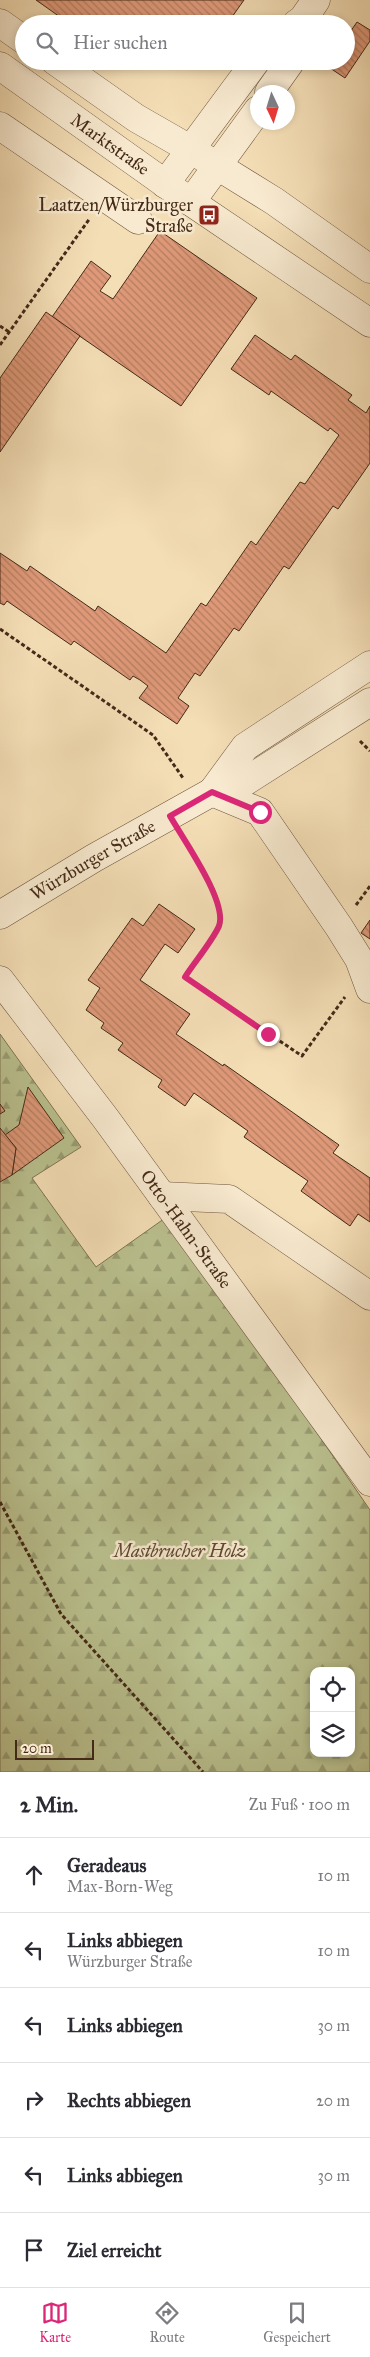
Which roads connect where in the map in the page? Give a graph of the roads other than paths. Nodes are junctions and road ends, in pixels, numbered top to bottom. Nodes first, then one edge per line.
1 (0, 23) edge
2 (15, 34) edge
3 (0, 66) edge
4 (68, 70) edge
5 (249, 70) edge
6 (285, 70) edge
7 (275, 85) edge
8 (250, 121) edge
9 (0, 126) edge
10 (190, 149) junction
11 (218, 167) junction
12 (166, 184) junction
13 (191, 202) junction
14 (138, 220) dead end
15 (370, 269) edge
16 (370, 323) edge
17 (370, 665) edge
18 (370, 702) edge
19 (212, 792) junction
20 (0, 915) edge
21 (0, 980) edge
22 (366, 981) edge
23 (162, 1196) junction
24 (370, 1296) edge
25 (370, 1482) edge

1 - 2 street
3 - 12 street, Marktstraße
4 - 10 street, Marktstraße
5 - 10 street
6 - 7 street
8 - 11 street
9 - 14 street
10 - 11 street, Marktstraße
10 - 12 street
11 - 13 street
11 - 15 street, Marktstraße
12 - 13 street, Marktstraße
13 - 16 street, Marktstraße
17 - 19 street, Würzburger Straße
18 - 19 street, Würzburger Straße
19 - 20 street, Würzburger Straße
19 - 22 street
21 - 23 street, Otto-Hahn-Straße
23 - 24 street
23 - 25 street, Otto-Hahn-Straße

